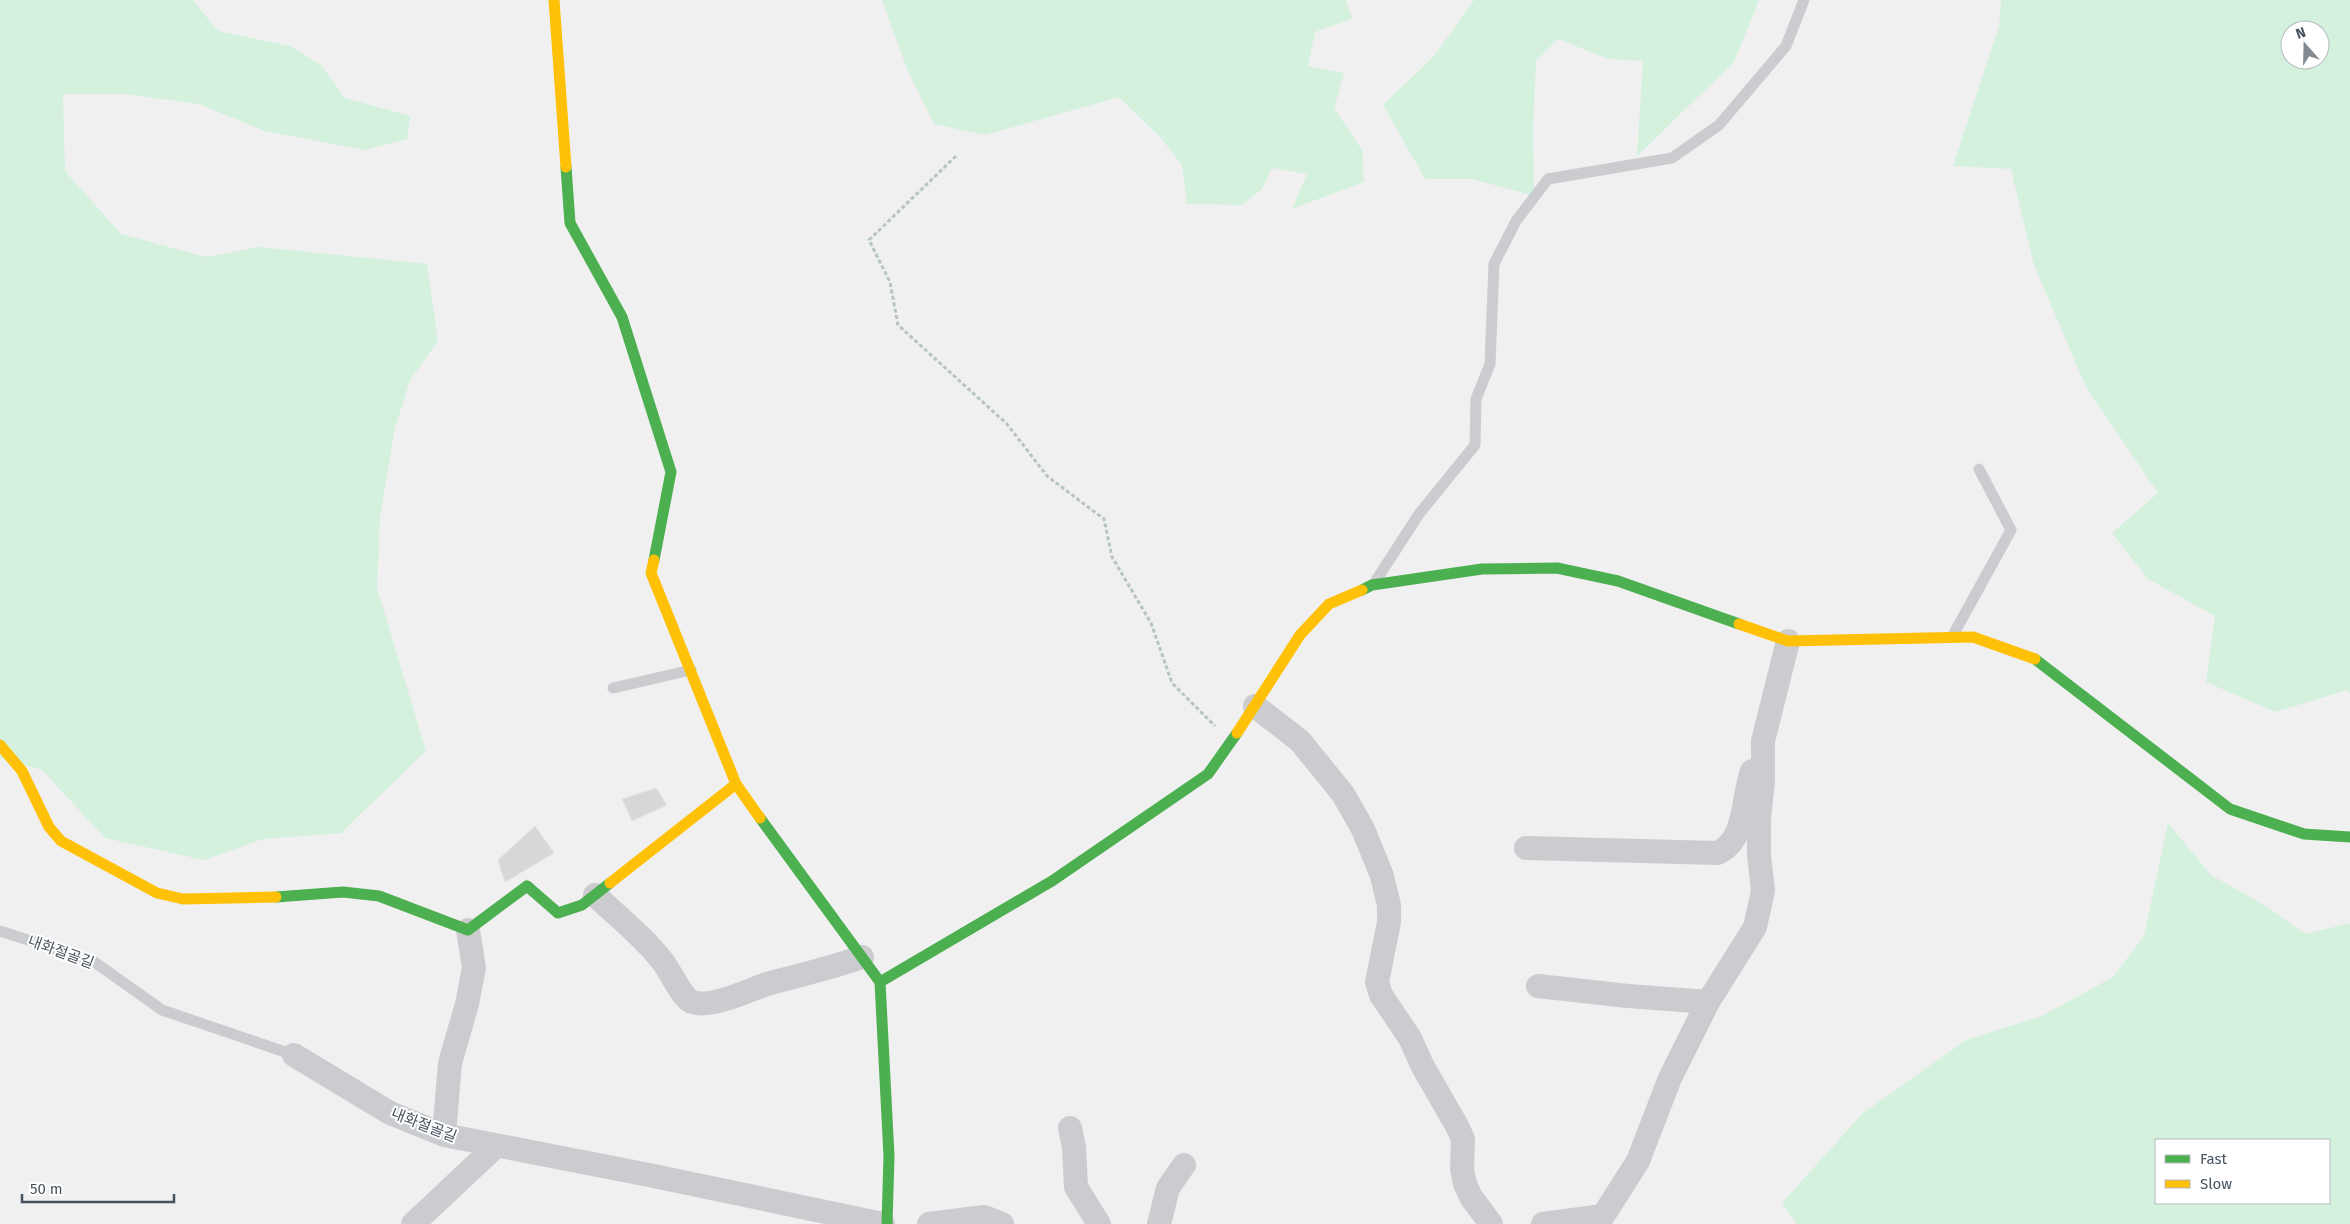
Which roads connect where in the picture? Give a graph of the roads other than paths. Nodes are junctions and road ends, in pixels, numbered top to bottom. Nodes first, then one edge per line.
1 (554, 0) edge
2 (1804, 0) edge
3 (1979, 469) dead end
4 (1372, 586) junction
5 (1952, 637) junction
6 (1788, 641) junction
7 (691, 670) junction
8 (613, 688) dead end
9 (1255, 706) junction
10 (1763, 741) junction
11 (0, 745) edge
12 (736, 784) junction
13 (2350, 837) edge
14 (1526, 848) dead end
15 (595, 895) junction
16 (468, 930) junction
17 (0, 931) edge
18 (862, 957) junction
19 (880, 982) junction
20 (1538, 986) dead end
21 (1708, 1002) junction
22 (294, 1055) joint
23 (1070, 1128) dead end
24 (444, 1136) junction
25 (495, 1147) junction
26 (1184, 1165) dead end
27 (413, 1224) edge
28 (883, 1224) edge
29 (887, 1224) edge
30 (929, 1224) edge
31 (1002, 1224) edge
32 (1099, 1224) edge
33 (1159, 1224) edge
34 (1491, 1224) edge
35 (1543, 1224) edge

1 - 7 street
2 - 4 lane
3 - 5 lane
4 - 6 street
4 - 9 street
5 - 6 street
5 - 13 street
6 - 10 street
7 - 8 lane
7 - 12 street
9 - 19 street
9 - 34 street
10 - 14 street
10 - 21 street
11 - 16 street
12 - 15 street
12 - 18 street
15 - 16 street
15 - 18 street
16 - 24 street
17 - 22 lane, 내화절골길
18 - 19 street
19 - 29 street
20 - 21 street
21 - 35 street
22 - 24 street, 내화절골길
23 - 32 street
24 - 25 street, 내화절골길
25 - 27 street
25 - 28 street, 내화절골길
26 - 33 street
30 - 31 street

